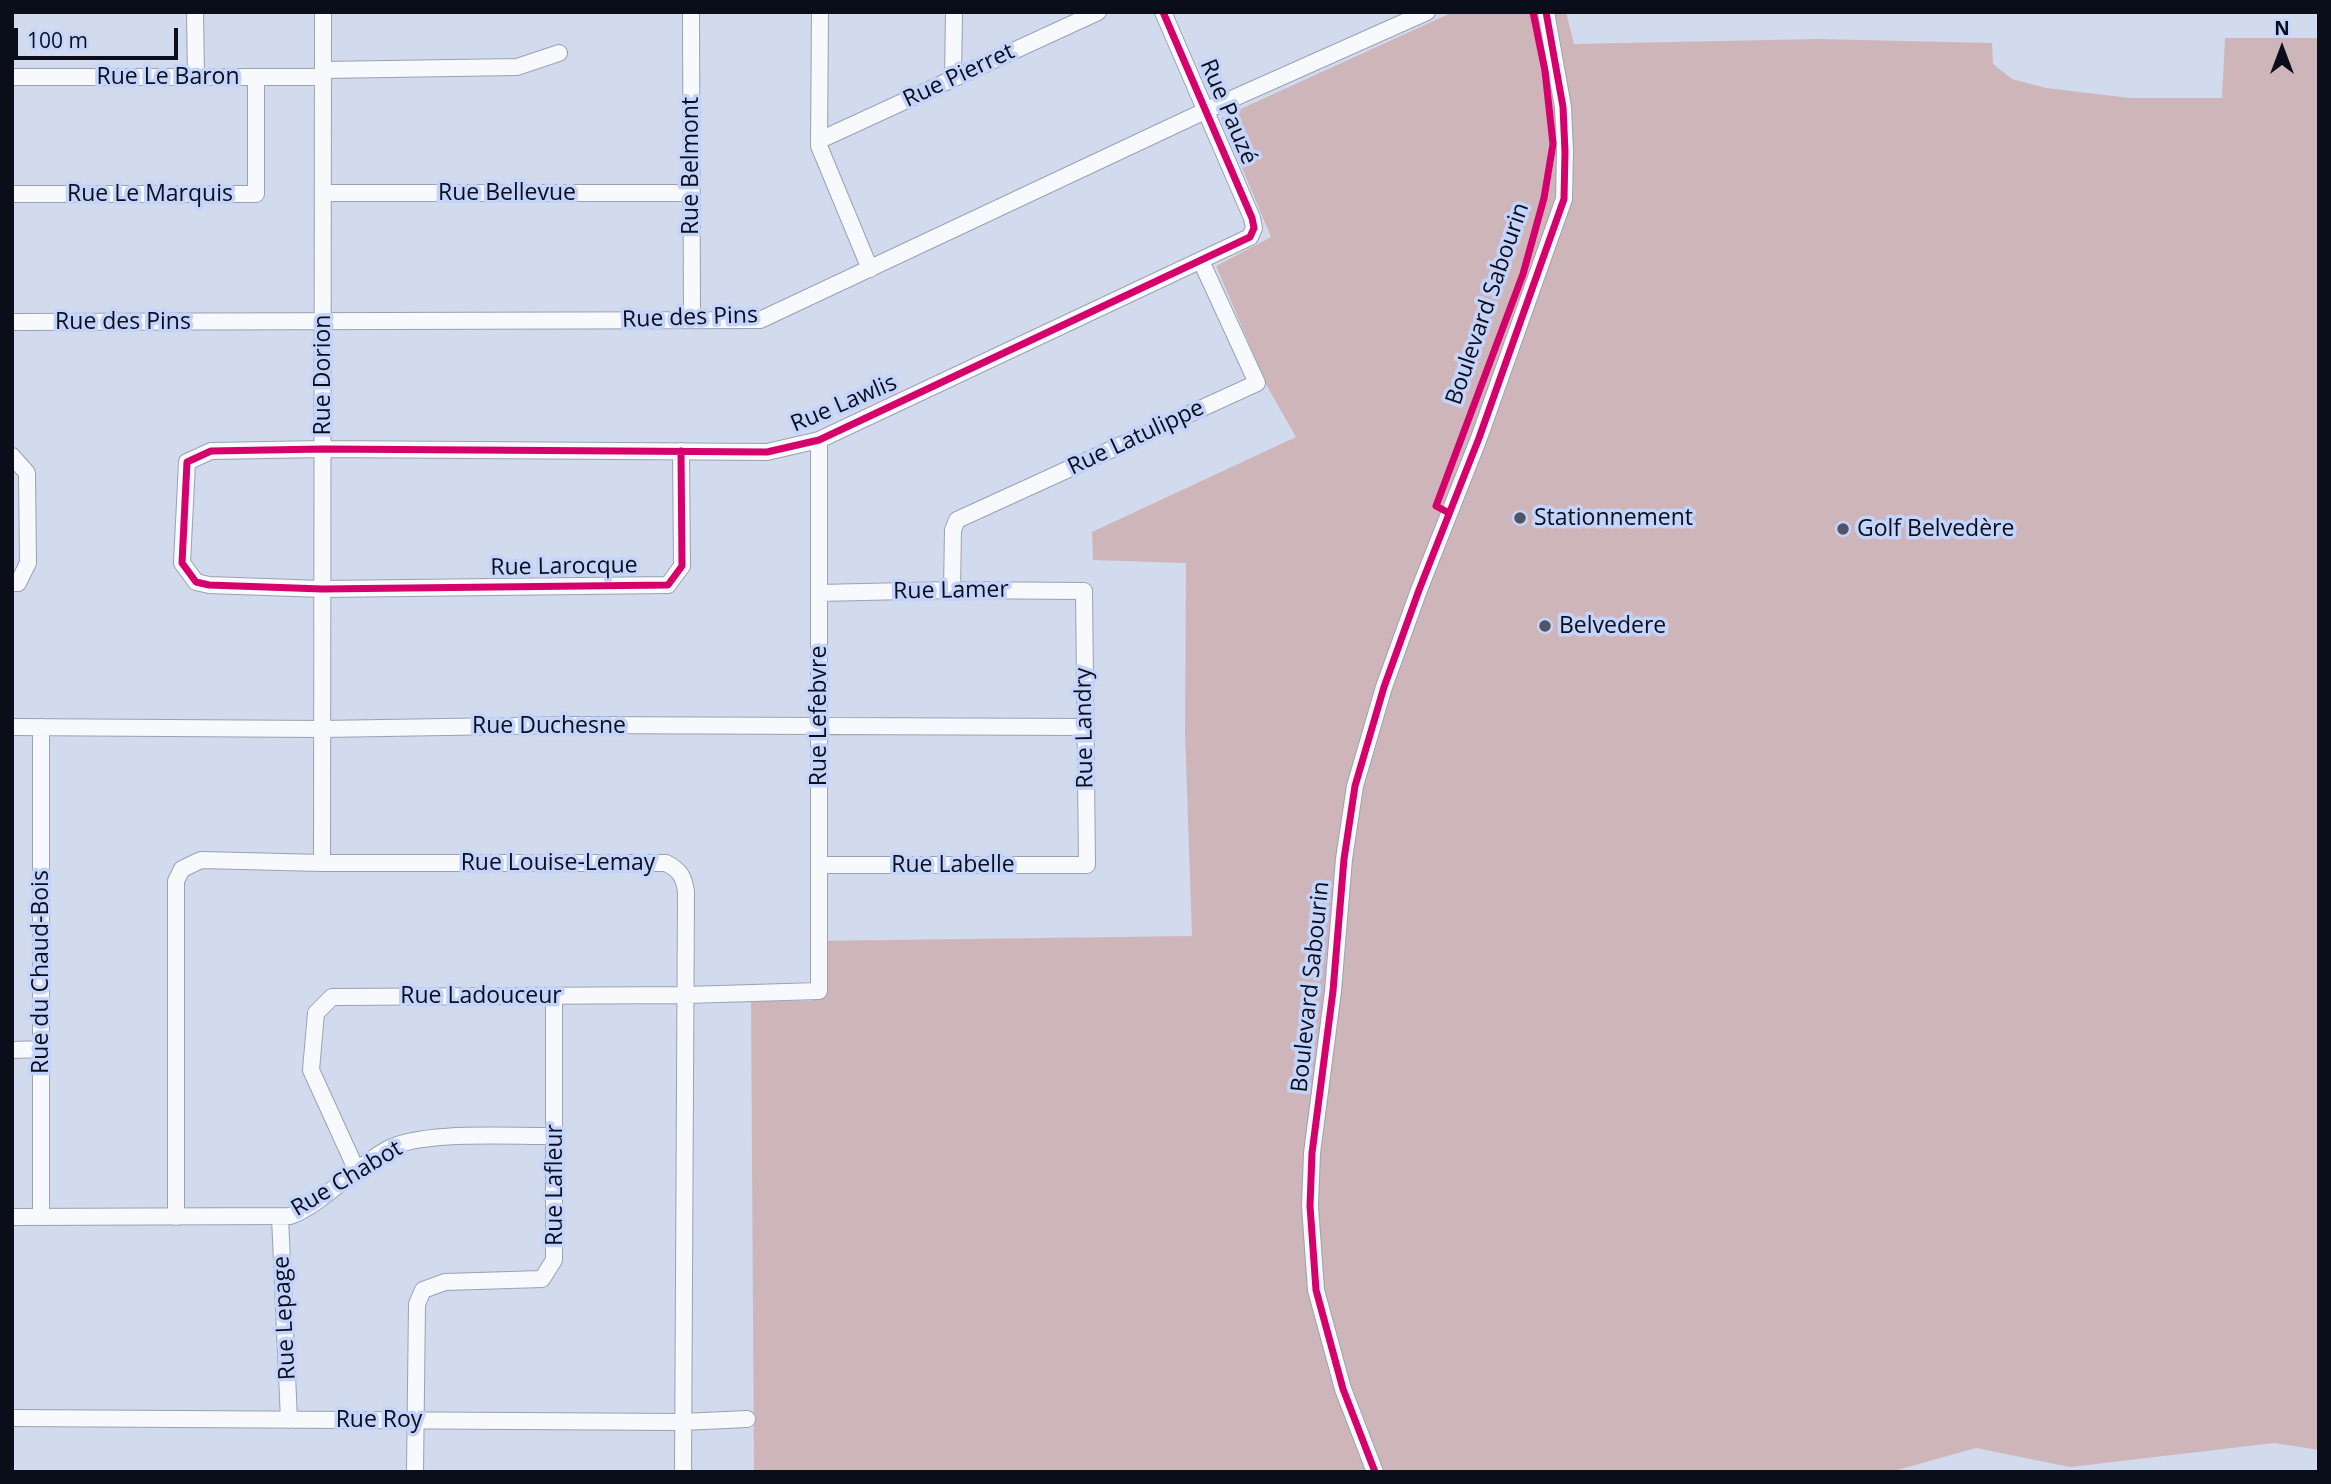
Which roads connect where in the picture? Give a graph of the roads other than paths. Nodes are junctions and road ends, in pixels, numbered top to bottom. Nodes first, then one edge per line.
1 (195, 12) edge
2 (323, 12) edge
3 (691, 12) edge
4 (820, 12) edge
5 (954, 12) edge
6 (1098, 12) edge
7 (1163, 12) edge
8 (1427, 12) edge
9 (1546, 12) edge
10 (559, 53) dead end
11 (323, 74) junction
12 (196, 77) junction
13 (256, 77) junction
14 (12, 78) edge
15 (953, 78) junction
16 (1207, 110) junction
17 (820, 140) junction
18 (323, 193) junction
19 (691, 193) junction
20 (12, 194) edge
21 (1254, 228) joint
22 (1201, 261) junction
23 (870, 269) junction
24 (323, 320) junction
25 (692, 320) junction
26 (12, 323) edge
27 (819, 440) junction
28 (323, 449) junction
29 (681, 451) junction
30 (12, 456) edge
31 (12, 583) edge
32 (323, 589) junction
33 (952, 590) junction
34 (1084, 591) joint
35 (819, 593) junction
36 (819, 726) junction
37 (12, 727) edge
38 (41, 727) junction
39 (1086, 727) junction
40 (322, 729) junction
41 (322, 863) junction
42 (819, 865) junction
43 (1087, 865) joint
44 (819, 991) joint
45 (686, 995) junction
46 (554, 996) junction
47 (41, 1049) junction
48 (12, 1050) edge
49 (555, 1136) junction
50 (356, 1169) junction
51 (12, 1217) edge
52 (41, 1217) junction
53 (176, 1217) junction
54 (280, 1217) junction
55 (12, 1418) edge
56 (747, 1419) dead end
57 (289, 1420) junction
58 (416, 1420) junction
59 (682, 1422) junction
60 (415, 1472) edge
61 (683, 1472) edge
62 (1375, 1472) edge

1 - 12 street
2 - 11 street, Rue Dorion
3 - 19 street, Rue Belmont
4 - 17 street
5 - 15 street
6 - 15 street, Rue Pierret
7 - 16 street, Rue Pauzé
8 - 16 street, Rue des Pins
9 - 62 street, Boulevard Sabourin
10 - 11 street, Rue Le Baron
11 - 13 street, Rue Le Baron
11 - 18 street, Rue Dorion
12 - 13 street, Rue Le Baron
12 - 14 street, Rue Le Baron
13 - 20 street, Rue Le Marquis
15 - 17 street, Rue Pierret
16 - 21 street, Rue Pauzé
16 - 23 street, Rue des Pins
17 - 23 street
18 - 19 street, Rue Bellevue
18 - 24 street, Rue Dorion
19 - 25 street, Rue Belmont
21 - 22 street, Rue Lawlis
22 - 27 street, Rue Lawlis
22 - 33 street, Rue Latulippe
23 - 25 street, Rue des Pins
24 - 25 street, Rue des Pins
24 - 26 street, Rue des Pins
24 - 28 street, Rue Dorion
27 - 29 street, Rue Lawlis
27 - 35 street, Rue Lefebvre
28 - 29 street, Rue Lawlis
28 - 32 street, Rue Dorion
28 - 32 street, Rue Lawlis
29 - 32 street, Rue Larocque
30 - 31 street
32 - 40 street, Rue Dorion
33 - 34 street, Rue Lamer
33 - 35 street, Rue Lamer
34 - 39 street, Rue Landry
35 - 36 street, Rue Lefebvre
36 - 39 street, Rue Duchesne
36 - 40 street, Rue Duchesne
36 - 42 street, Rue Lefebvre
37 - 38 street, Rue Duchesne
38 - 40 street, Rue Duchesne
38 - 47 street, Rue du Chaud-Bois
39 - 43 street, Rue Landry
40 - 41 street, Rue Dorion
41 - 45 street, Rue Louise-Lemay
41 - 53 street, Rue Louise-Lemay
42 - 43 street, Rue Labelle
42 - 44 street, Rue Lefebvre
44 - 45 street, Rue Ladouceur
45 - 46 street, Rue Ladouceur
45 - 59 street, Rue Louise-Lemay
46 - 49 street, Rue Lafleur
46 - 50 street, Rue Ladouceur
47 - 48 street
47 - 52 street, Rue du Chaud-Bois
49 - 50 street, Rue Chabot
49 - 58 street, Rue Lafleur
50 - 54 street, Rue Chabot
51 - 52 street, Rue Chabot
52 - 53 street, Rue Chabot
53 - 54 street, Rue Chabot
54 - 57 street, Rue Lepage
55 - 57 street, Rue Roy
56 - 59 street, Rue Roy
57 - 58 street, Rue Roy
58 - 59 street, Rue Roy
58 - 60 street, Rue Lafleur
59 - 61 street, Rue Louise-Lemay

